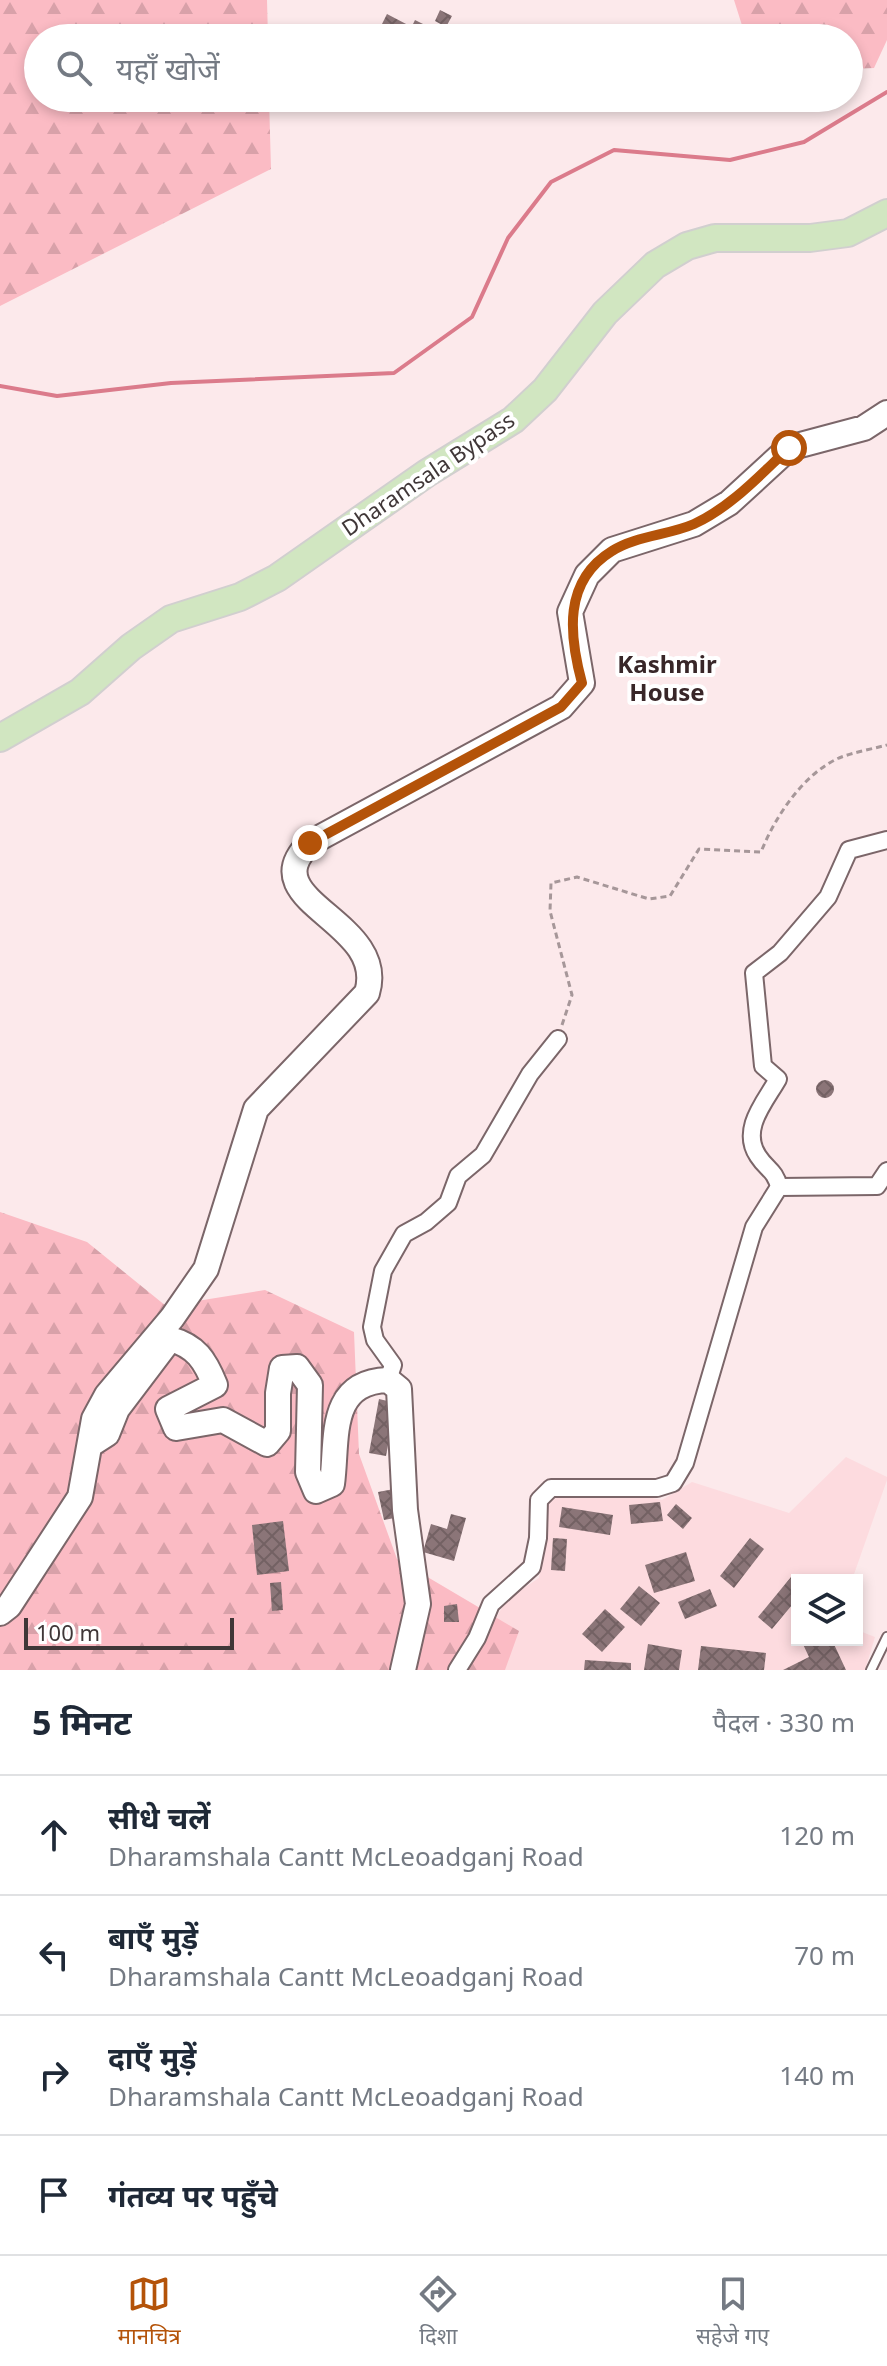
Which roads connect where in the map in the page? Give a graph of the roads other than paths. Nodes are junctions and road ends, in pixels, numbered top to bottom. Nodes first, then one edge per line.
1 (887, 213) edge
2 (887, 413) edge
3 (0, 738) edge
4 (887, 840) edge
5 (558, 1039) road end
6 (887, 1171) edge
7 (779, 1187) junction
8 (388, 1380) junction
9 (93, 1443) junction
10 (0, 1613) edge
11 (887, 1637) edge
12 (403, 1670) edge
13 (457, 1670) edge
14 (871, 1670) edge

1 - 3 main road, Dharamsala Bypass
2 - 9 main road
4 - 7 street
5 - 8 street
6 - 7 street
7 - 13 street
8 - 9 main road
8 - 12 main road
9 - 10 main road
11 - 14 lane

